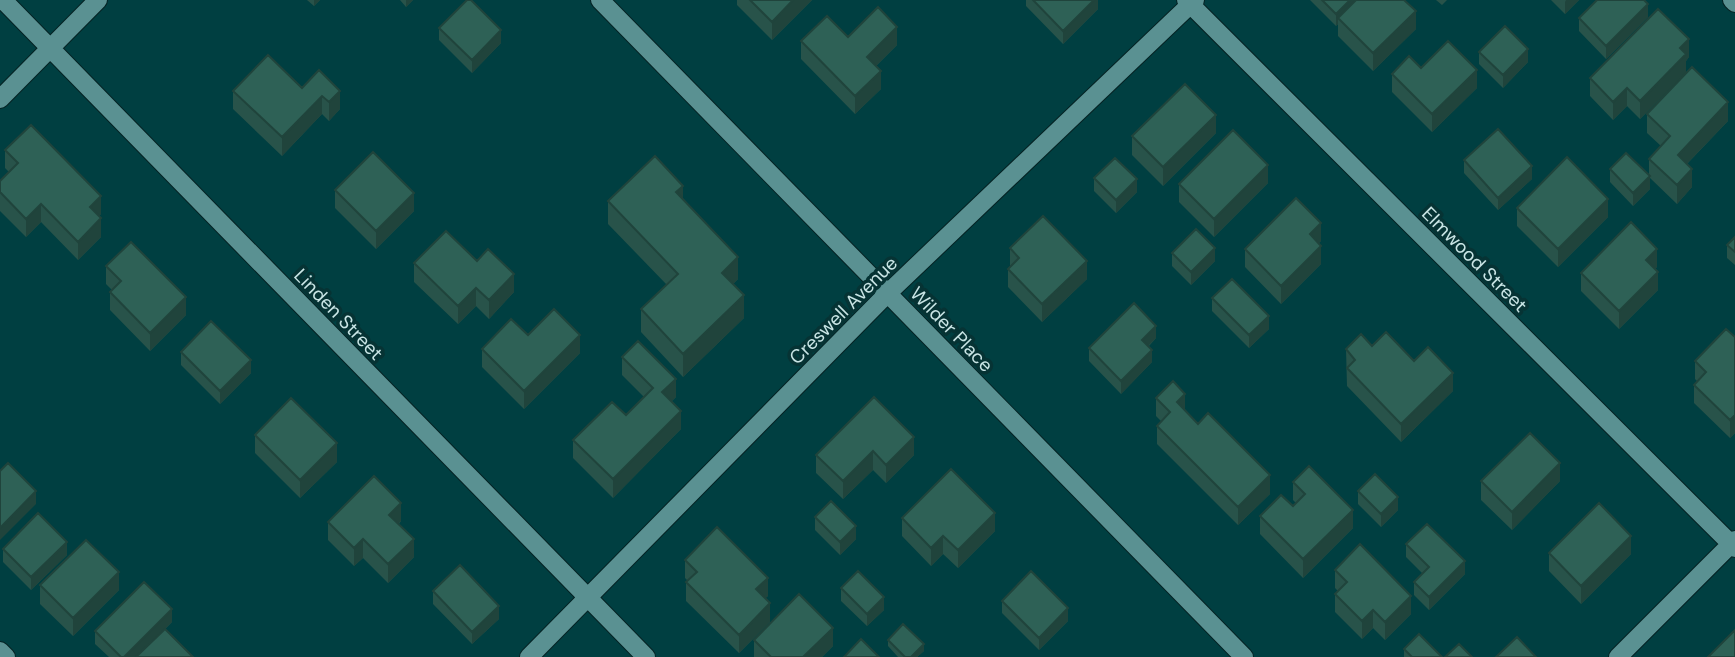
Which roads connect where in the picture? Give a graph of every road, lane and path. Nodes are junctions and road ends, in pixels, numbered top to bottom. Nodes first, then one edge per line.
1 (3, 0) edge
2 (97, 0) edge
3 (600, 0) edge
4 (1190, 2) edge
5 (50, 48) junction
6 (0, 99) edge
7 (888, 293) junction
8 (1734, 544) edge
9 (588, 598) junction
10 (0, 651) edge
11 (6, 657) edge
12 (529, 657) edge
13 (646, 657) edge
14 (1244, 657) edge
15 (1618, 657) edge

1 - 5 street, Linden Street
2 - 5 street
3 - 7 street, Wilder Place
4 - 7 street, Creswell Avenue
4 - 8 street, Elmwood Street
5 - 6 street
5 - 9 street, Linden Street
7 - 9 street, Creswell Avenue
7 - 14 street, Wilder Place
8 - 15 street
9 - 12 street, Creswell Avenue
9 - 13 street, Linden Street
10 - 11 street

